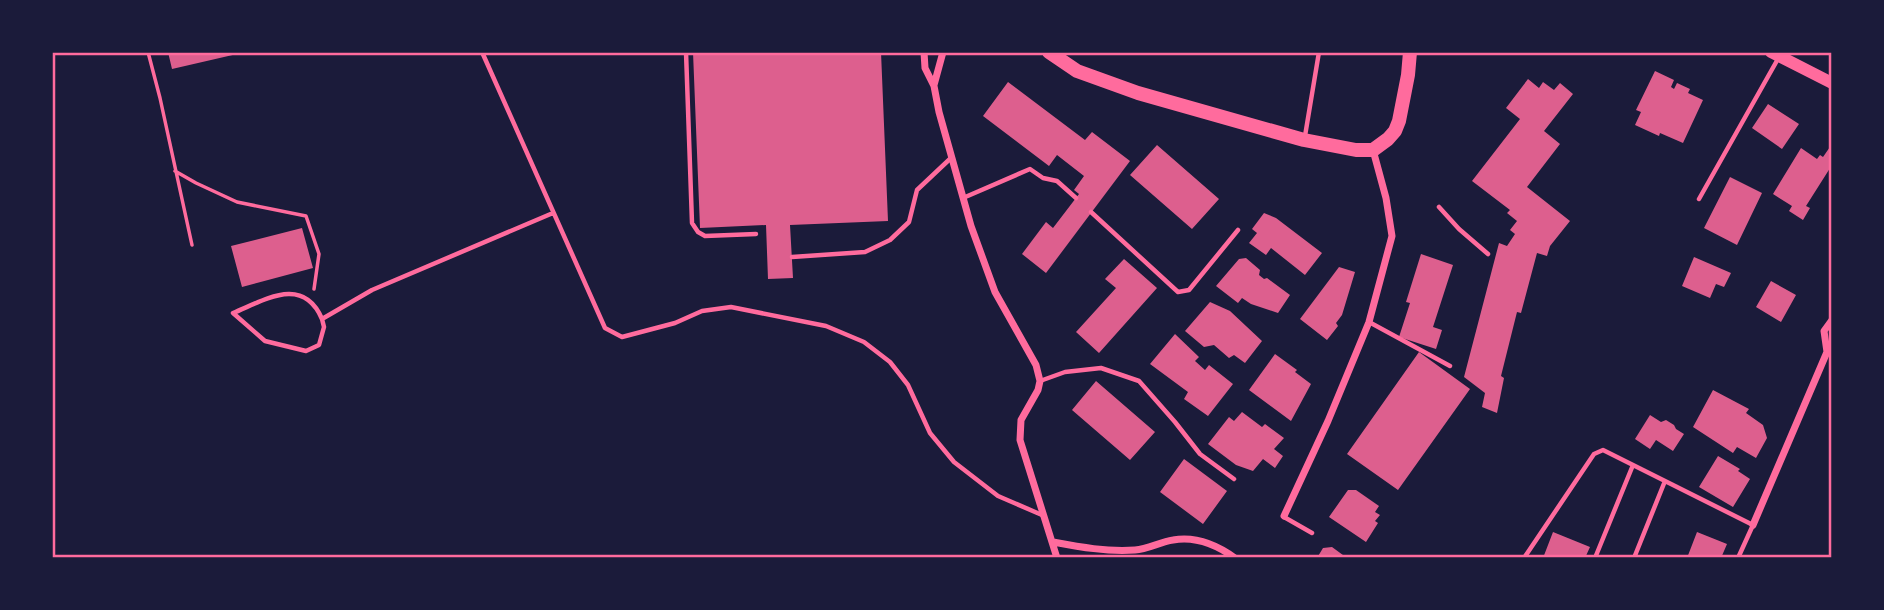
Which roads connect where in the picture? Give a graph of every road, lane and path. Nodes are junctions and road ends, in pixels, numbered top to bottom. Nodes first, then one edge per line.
1 (148, 52) edge
2 (482, 52) edge
3 (686, 52) edge
4 (924, 52) edge
5 (943, 52) edge
6 (1049, 52) edge
7 (1319, 52) edge
8 (1410, 52) edge
9 (1775, 55) edge
10 (1832, 83) edge
11 (934, 86) junction
12 (1304, 140) junction
13 (1373, 150) junction
14 (953, 156) junction
15 (175, 171) junction
16 (963, 198) junction
17 (1076, 198) dead end
18 (1699, 199) dead end
19 (1439, 207) dead end
20 (1091, 212) dead end
21 (553, 214) junction
22 (1238, 230) dead end
23 (756, 234) dead end
24 (192, 245) dead end
25 (1488, 254) dead end
26 (792, 257) dead end
27 (312, 303) junction
28 (322, 319) junction
29 (1832, 320) edge
30 (1369, 322) junction
31 (1450, 366) dead end
32 (1040, 381) junction
33 (1633, 465) junction
34 (1234, 479) dead end
35 (1665, 481) junction
36 (1043, 515) junction
37 (1284, 516) joint
38 (1753, 525) junction
39 (1312, 533) dead end
40 (1053, 542) junction
41 (1057, 558) edge
42 (1235, 558) edge
43 (1524, 558) edge
44 (1595, 558) edge
45 (1634, 558) edge
46 (1738, 558) edge

1 - 15 path
2 - 21 lane
3 - 23 lane
4 - 11 street
5 - 11 street
6 - 12 main road
7 - 12 lane
8 - 13 main road
9 - 10 main road
9 - 18 lane
11 - 14 street
12 - 13 main road
13 - 30 street
14 - 16 street
14 - 26 lane
15 - 24 path
15 - 27 path
16 - 17 lane
16 - 32 street
19 - 25 lane
20 - 22 lane
21 - 28 lane
21 - 36 lane
27 - 28 lane
27 - 28 lane
29 - 38 street
30 - 31 lane
30 - 37 street
32 - 34 lane
32 - 36 street
33 - 35 lane
33 - 43 lane
33 - 44 lane
35 - 38 lane
35 - 45 lane
36 - 40 street
37 - 39 lane
38 - 46 lane
40 - 41 street
40 - 42 street

